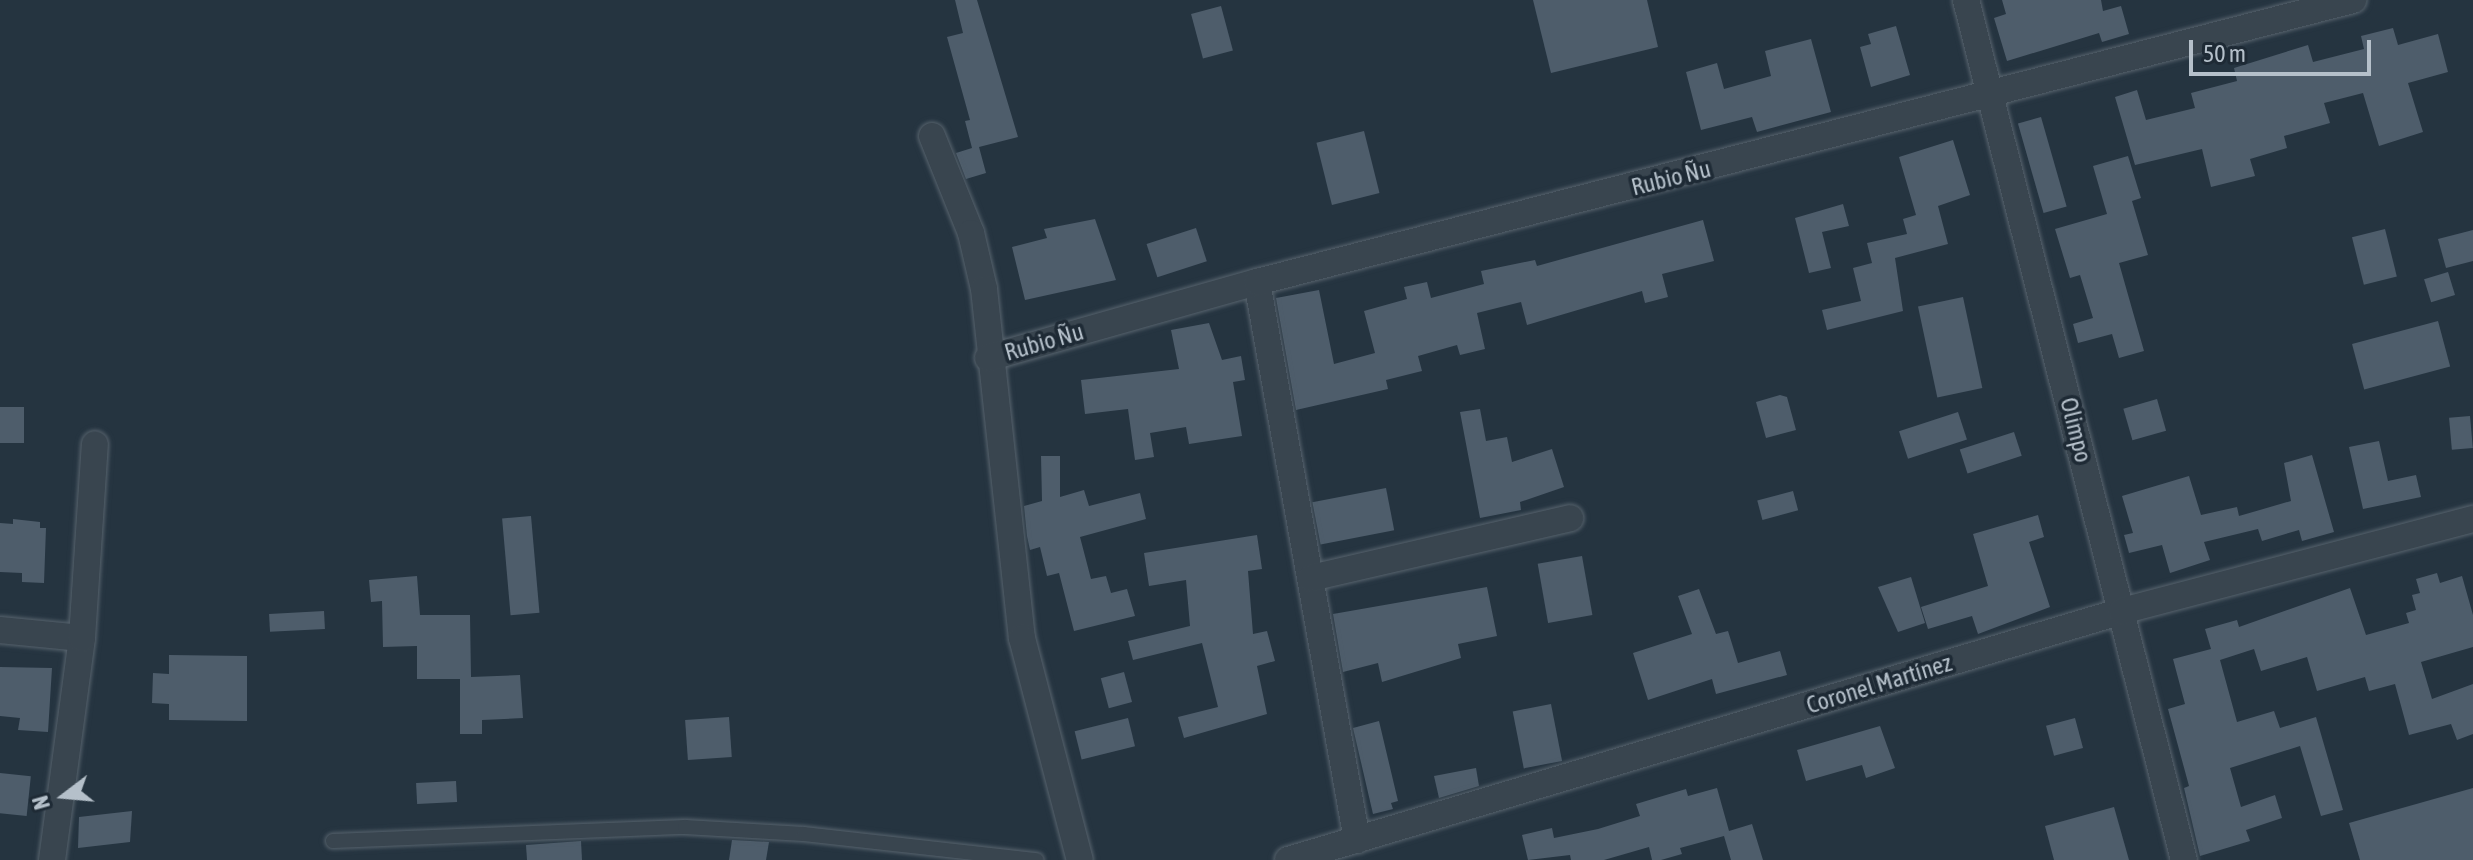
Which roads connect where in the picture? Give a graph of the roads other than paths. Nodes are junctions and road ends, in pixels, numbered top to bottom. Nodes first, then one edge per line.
1 (1966, 0) edge
2 (2353, 0) edge
3 (1991, 96) junction
4 (932, 136) dead end
5 (1257, 282) junction
6 (988, 358) junction
7 (95, 444) dead end
8 (1570, 518) dead end
9 (2473, 519) edge
10 (1311, 578) junction
11 (2122, 611) junction
12 (0, 630) edge
13 (82, 638) junction
14 (1357, 840) junction
15 (333, 841) dead end
16 (52, 860) edge
17 (1037, 860) edge
18 (1080, 860) edge
19 (1288, 860) edge
20 (2184, 860) edge

1 - 3 street, Olimpo
2 - 3 street, Rubio Ñu
3 - 5 street, Rubio Ñu
3 - 11 street, Olimpo
4 - 6 street
5 - 6 street, Rubio Ñu
5 - 10 street
6 - 18 street
7 - 13 street
8 - 10 street
9 - 11 street, Coronel Martínez
10 - 14 street
11 - 14 street, Coronel Martínez
11 - 20 street, Olimpo
12 - 13 street
13 - 16 street
14 - 19 street, Coronel Martínez
15 - 17 lane

